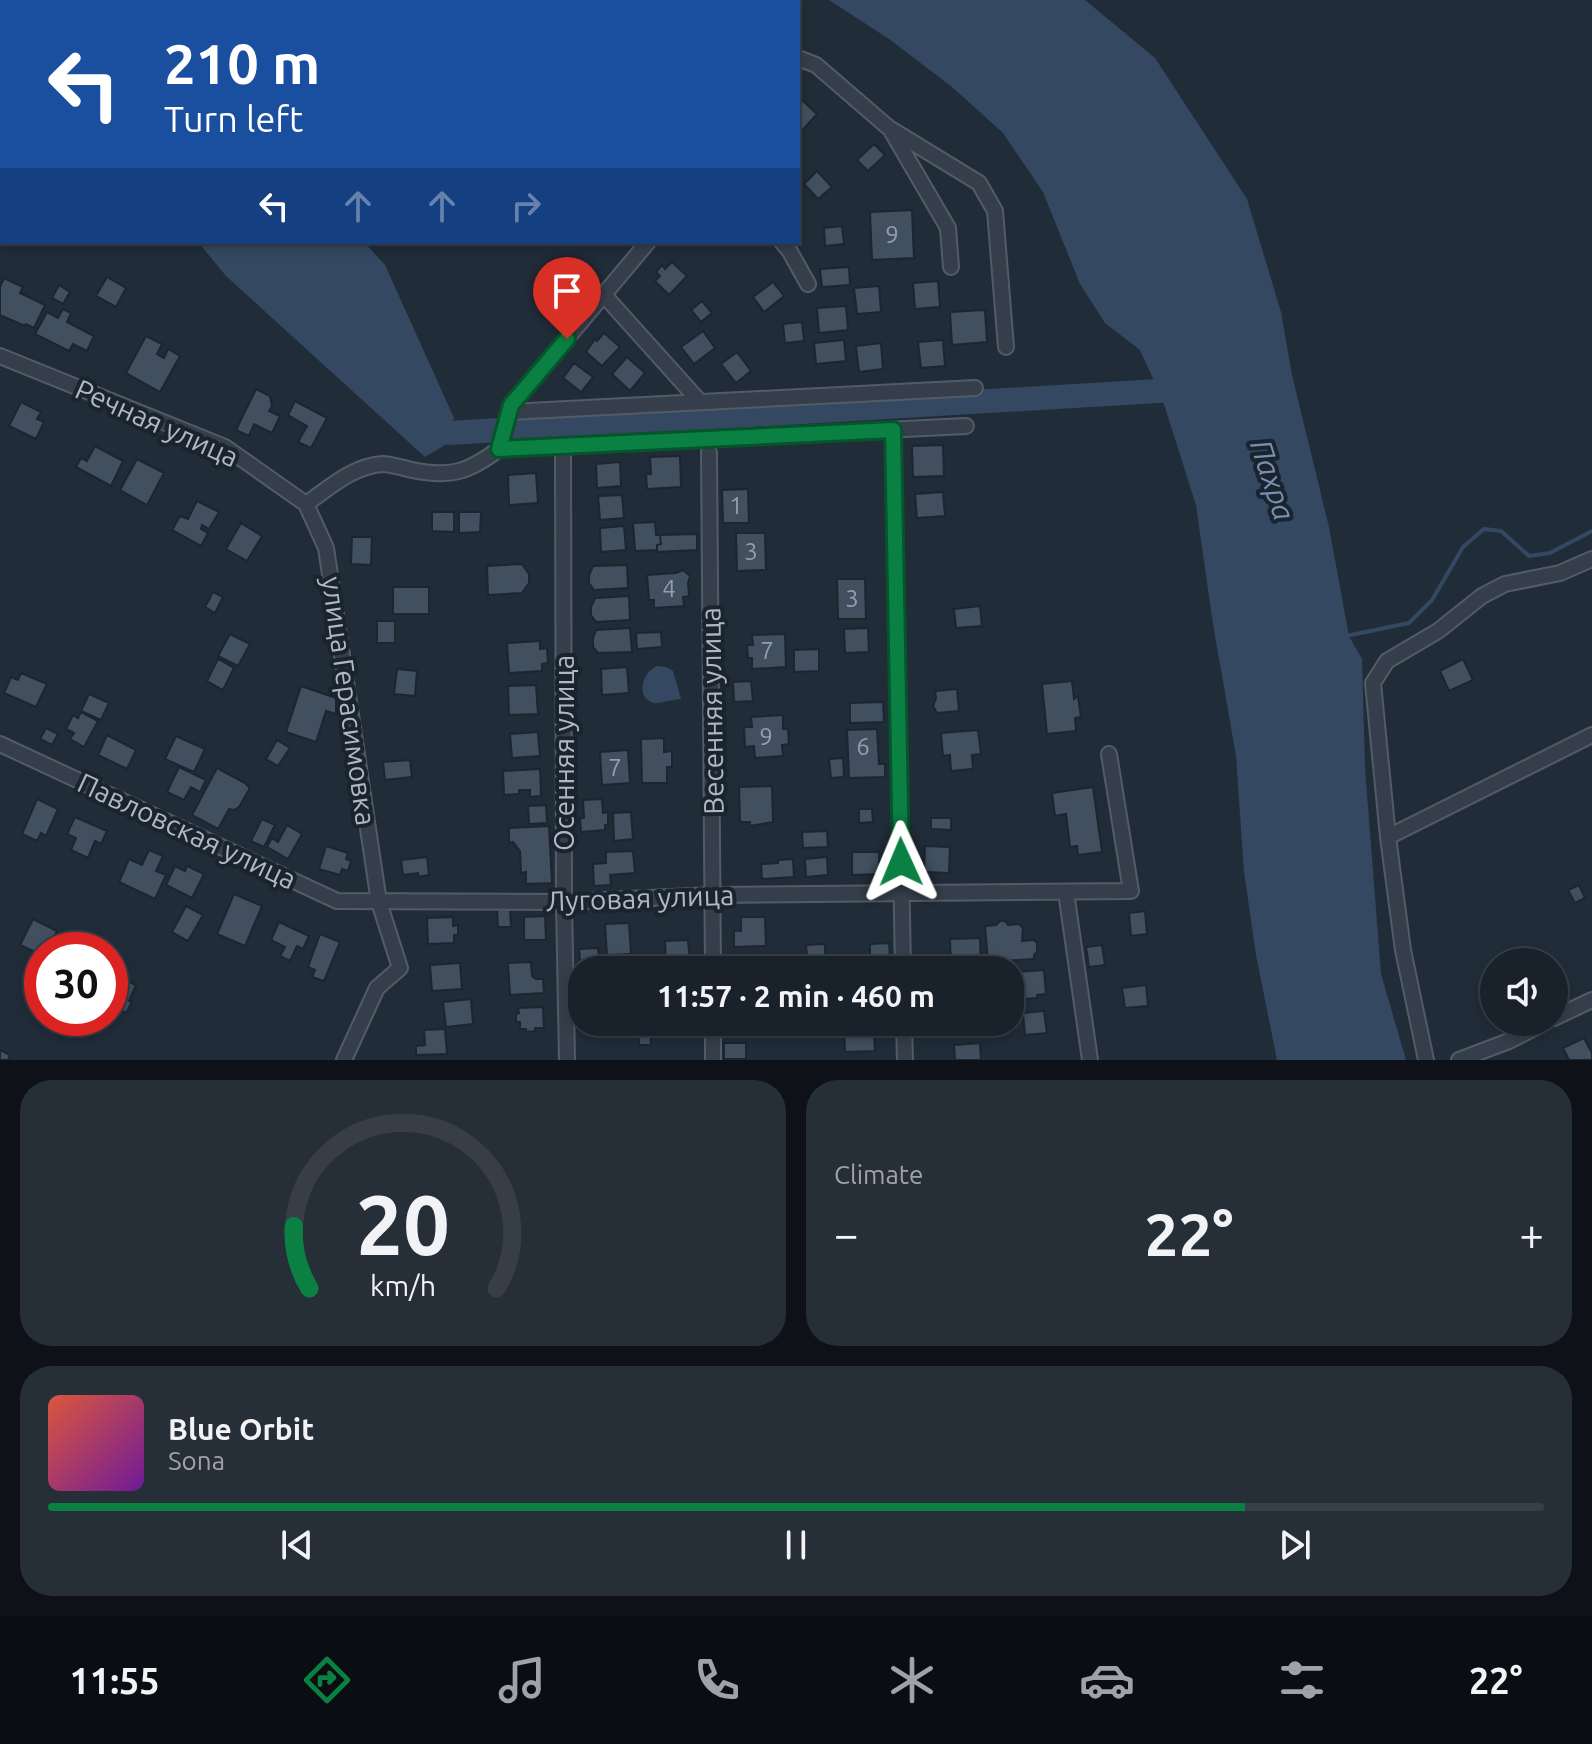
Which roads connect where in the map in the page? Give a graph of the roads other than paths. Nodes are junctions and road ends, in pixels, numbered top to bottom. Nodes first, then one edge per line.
1 (800, 59) edge
2 (889, 128) junction
3 (646, 244) edge
4 (784, 244) edge
5 (951, 267) dead end
6 (808, 284) dead end
7 (604, 295) junction
8 (1006, 347) dead end
9 (0, 356) edge
10 (975, 388) dead end
11 (700, 402) junction
12 (509, 412) junction
13 (966, 426) dead end
14 (893, 430) junction
15 (563, 446) junction
16 (499, 449) junction
17 (709, 452) dead end
18 (306, 504) junction
19 (1592, 559) edge
20 (1592, 735) edge
21 (0, 744) edge
22 (1109, 754) dead end
23 (1388, 837) junction
24 (901, 892) junction
25 (1066, 892) junction
26 (714, 895) junction
27 (379, 902) junction
28 (564, 902) junction
29 (713, 956) edge
30 (903, 956) edge
31 (1592, 1000) edge
32 (1568, 1011) edge
33 (713, 1036) edge
34 (904, 1036) edge
35 (1519, 1036) edge
36 (344, 1060) edge
37 (567, 1060) edge
38 (713, 1060) edge
39 (905, 1060) edge
40 (1090, 1060) edge
41 (1426, 1060) edge
42 (1459, 1060) edge

1 - 2 street
2 - 5 street
2 - 8 street
3 - 7 street
4 - 6 street
7 - 11 street
7 - 12 street
9 - 18 street, Речная улица
10 - 11 street
11 - 12 street
12 - 16 street
13 - 14 street
14 - 15 street
14 - 24 street
15 - 16 street
15 - 28 street, Осенняя улица
16 - 18 street
17 - 26 street, Весенняя улица
18 - 27 street, улица Герасимовка
19 - 23 street
20 - 23 street
21 - 27 street, Павловская улица
22 - 25 street, Луговая улица
23 - 41 street
24 - 25 street, Луговая улица
24 - 26 street, Луговая улица
24 - 30 street
25 - 40 street
26 - 28 street, Луговая улица
26 - 29 street, Весенняя улица
27 - 28 street, Луговая улица
27 - 36 street, улица Герасимовка
28 - 37 street, Осенняя улица
31 - 32 street
33 - 38 street
34 - 39 street
35 - 42 street

